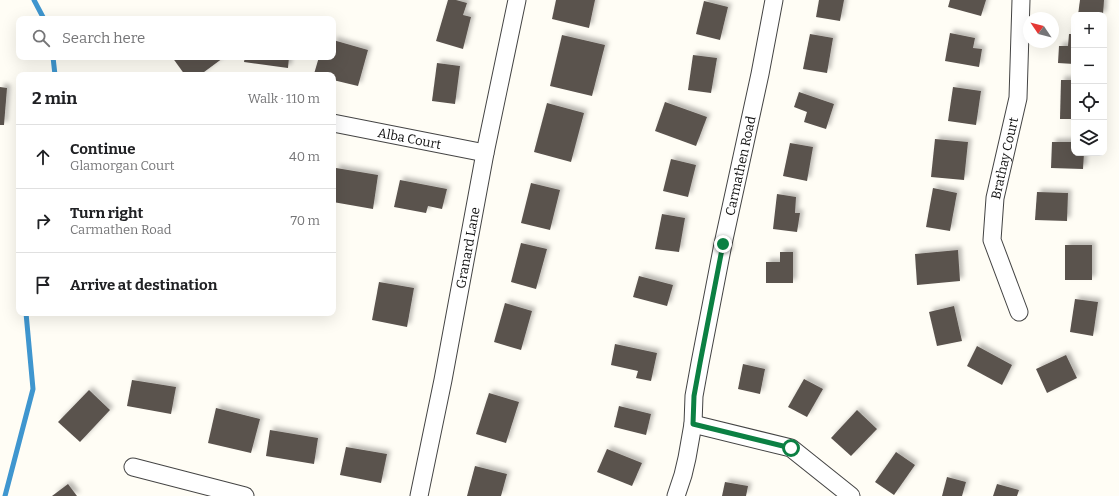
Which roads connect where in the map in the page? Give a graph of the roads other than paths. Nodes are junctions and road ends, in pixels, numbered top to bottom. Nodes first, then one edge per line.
1 (517, 0) edge
2 (774, 0) edge
3 (1021, 0) edge
4 (336, 124) edge
5 (485, 153) junction
6 (1019, 312) dead end
7 (693, 424) junction
8 (133, 467) dead end
9 (245, 496) edge
10 (419, 496) edge
11 (676, 496) edge
12 (851, 496) edge

1 - 5 street, Granard Lane
2 - 7 street, Carmathen Road
3 - 6 street, Brathay Court
4 - 5 street, Alba Court
5 - 10 street, Granard Lane
7 - 11 street, Carmathen Road
7 - 12 street
8 - 9 street

